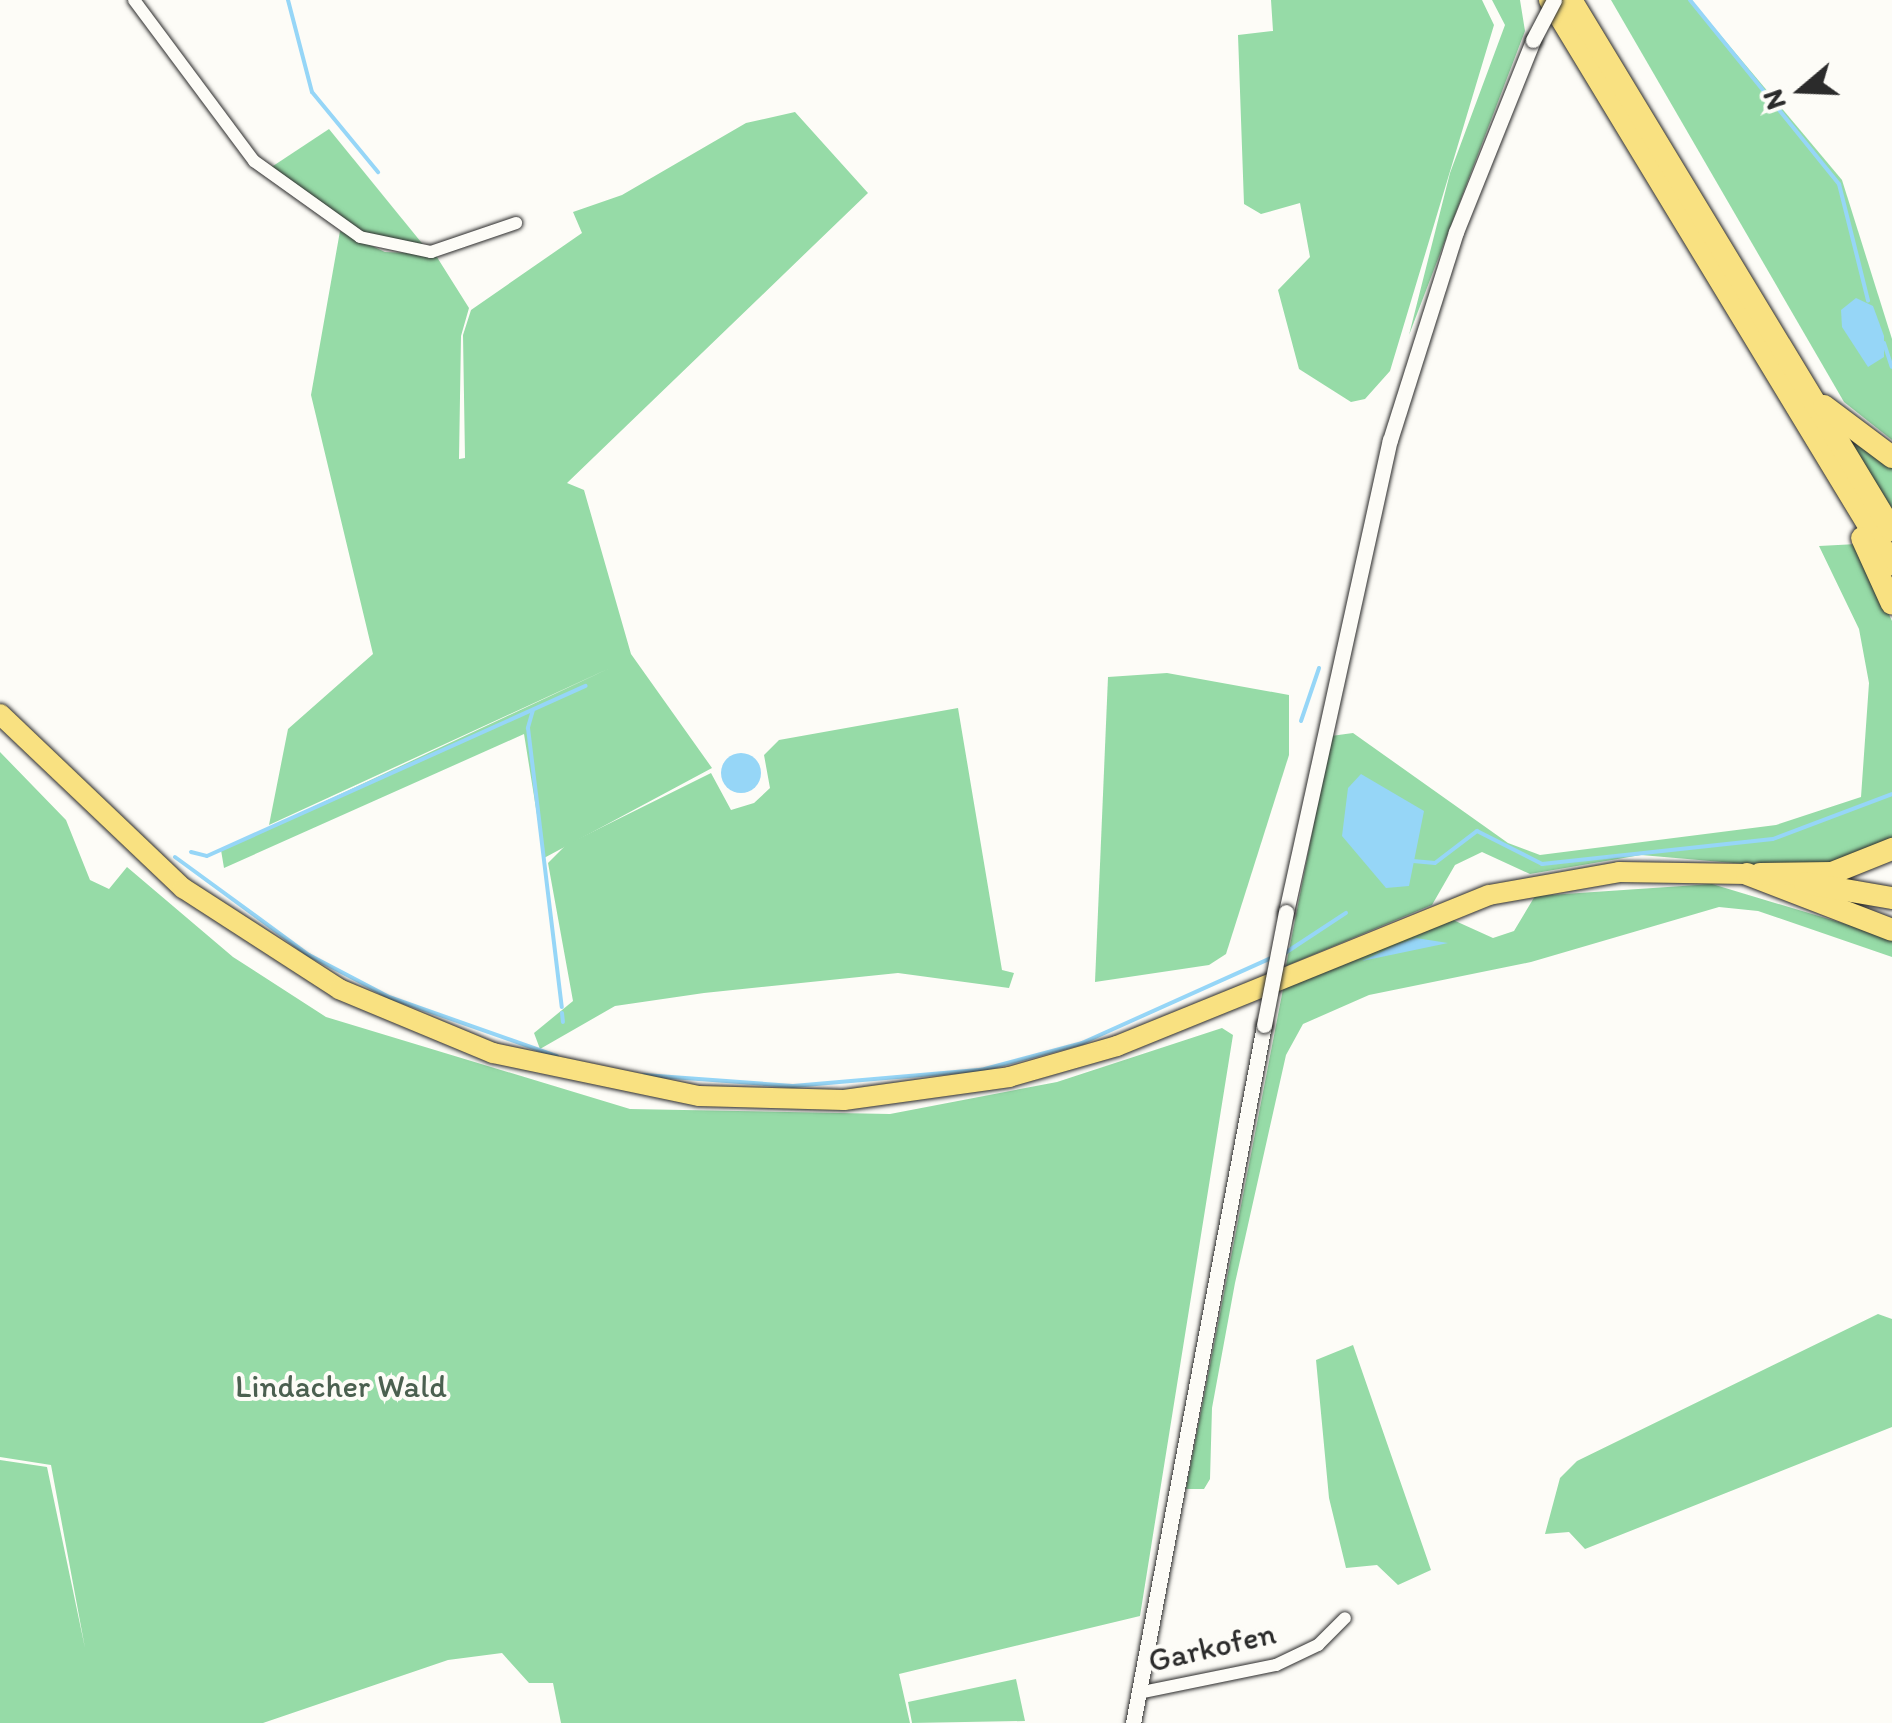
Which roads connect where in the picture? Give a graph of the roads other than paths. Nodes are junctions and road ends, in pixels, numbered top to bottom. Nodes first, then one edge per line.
1 (134, 0) edge
2 (1551, 0) edge
3 (1570, 0) edge
4 (516, 223) dead end
5 (1789, 370) junction
6 (1892, 457) edge
7 (1829, 468) junction
8 (1892, 530) edge
9 (1892, 564) edge
10 (1892, 604) edge
11 (0, 714) edge
12 (1892, 849) edge
13 (1747, 874) junction
14 (1892, 898) edge
15 (1892, 930) edge
16 (1345, 1618) dead end
17 (1138, 1693) junction
18 (1133, 1723) edge

1 - 4 street
2 - 7 highway
2 - 17 street, bridge
3 - 5 highway
5 - 6 highway
5 - 8 highway
7 - 9 highway
7 - 10 highway
11 - 13 highway
12 - 13 highway
13 - 14 highway
13 - 15 highway
16 - 17 street, Garkofen
17 - 18 street

